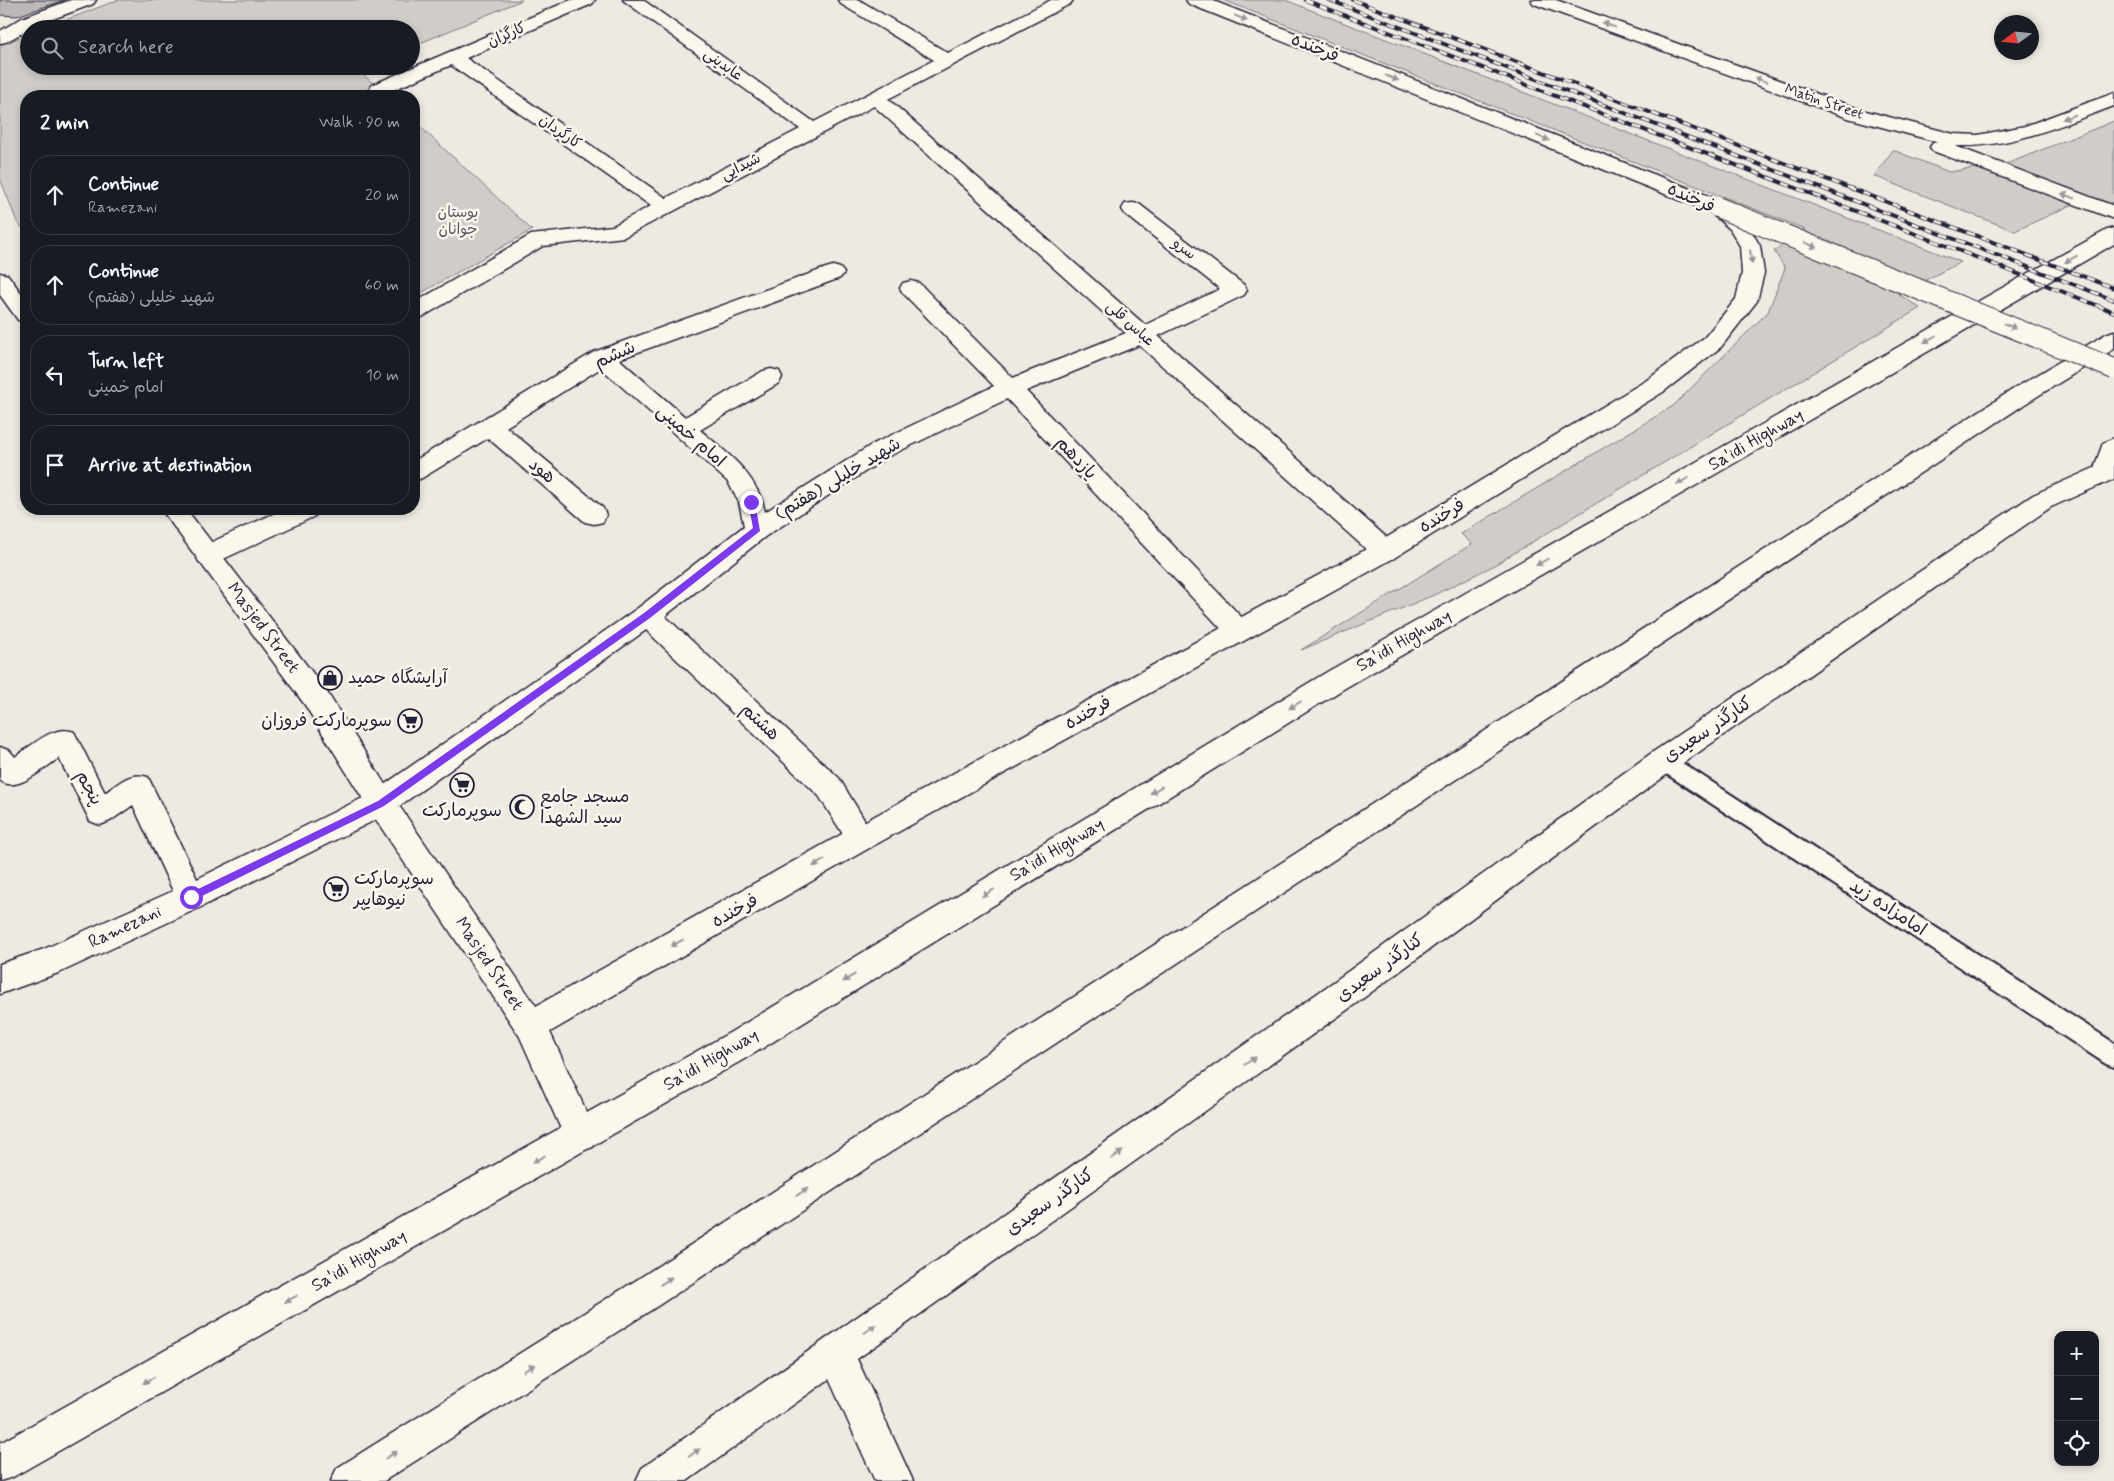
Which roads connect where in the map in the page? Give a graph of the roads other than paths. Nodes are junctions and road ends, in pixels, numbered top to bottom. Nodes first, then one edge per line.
1 (87, 0) edge
2 (586, 0) edge
3 (632, 0) edge
4 (847, 0) edge
5 (1064, 0) edge
6 (1196, 0) edge
7 (1540, 0) edge
8 (33, 20) edge
9 (20, 23) edge
10 (0, 25) edge
11 (20, 27) edge
12 (0, 38) edge
13 (454, 58) junction
14 (947, 60) junction
15 (420, 72) edge
16 (413, 75) edge
17 (379, 89) dead end
18 (875, 98) junction
19 (2114, 99) edge
20 (1855, 114) junction
21 (813, 130) junction
22 (665, 207) junction
23 (1718, 207) junction
24 (1132, 209) dead end
25 (2114, 213) edge
26 (2114, 235) edge
27 (833, 273) dead end
28 (0, 280) edge
29 (911, 288) dead end
30 (1236, 290) joint
31 (20, 307) edge
32 (420, 309) edge
33 (1142, 335) junction
34 (2114, 339) edge
35 (602, 357) junction
36 (2114, 369) edge
37 (771, 377) dead end
38 (1010, 388) junction
39 (490, 426) junction
40 (684, 429) junction
41 (2111, 463) edge
42 (420, 468) edge
43 (177, 515) edge
44 (293, 515) edge
45 (594, 515) dead end
46 (757, 529) junction
47 (1385, 551) junction
48 (208, 555) junction
49 (647, 615) junction
50 (1238, 630) junction
51 (0, 759) edge
52 (1663, 761) junction
53 (381, 803) junction
54 (861, 838) junction
55 (191, 897) junction
56 (0, 979) edge
57 (531, 1026) junction
58 (2114, 1056) edge
59 (581, 1135) junction
60 (836, 1353) junction
61 (0, 1464) edge
62 (350, 1481) edge
63 (654, 1481) edge
64 (894, 1481) edge

1 - 8 main road
2 - 13 main road, کارگران
3 - 21 main road, عابدینی
4 - 14 main road
5 - 14 main road, شیدایی
6 -> 23 main road, فرخنده
20 -> 7 main road, Matin Street
9 - 10 main road
11 - 12 main road
13 - 15 main road, کارگران
13 - 22 main road, کارگردان
14 - 18 main road, شیدایی
16 - 17 main road, کارگران
18 - 21 main road, شیدایی
18 - 33 main road, عباس قلی
19 -> 20 main road, Matin Street
25 -> 20 main road
21 - 22 main road, شیدایی
22 - 32 main road, شیدایی
23 -> 36 main road, bridge
23 -> 47 main road, فرخنده
24 - 30 main road, سرو
26 -> 59 main road, Sa'idi Highway
27 - 35 main road, ششم
28 - 31 main road
29 - 38 main road, یازدهم
30 - 33 main road, شهید خلیلی (هفتم)
33 - 38 main road, شهید خلیلی (هفتم)
33 - 47 main road, عباس قلی
62 -> 34 main road
35 - 39 main road, ششم
35 - 40 main road, امام خمینی
37 - 40 main road
38 - 46 main road, شهید خلیلی (هفتم)
38 - 50 main road, یازدهم
39 - 42 main road, ششم
39 - 45 main road, هود
40 - 46 main road, امام خمینی
41 - 52 main road, کنارگذر سعیدی
43 - 48 main road, Masjed Street
44 - 48 main road
46 - 49 main road, شهید خلیلی (هفتم)
47 - 50 main road, فرخنده
48 - 53 main road, Masjed Street
49 - 53 main road, شهید خلیلی (هفتم)
49 - 54 main road, هشتم
50 - 54 main road, فرخنده
51 - 55 main road, پنجم
52 - 58 lane, امامزاده زید
60 -> 52 main road, کنارگذر سعیدی
53 - 55 main road, Ramezani
53 - 57 main road, Masjed Street
54 -> 57 main road, فرخنده
55 - 56 main road, Ramezani
57 - 59 main road, Masjed Street
59 -> 61 main road, Sa'idi Highway
63 -> 60 main road, کنارگذر سعیدی
60 - 64 main road

